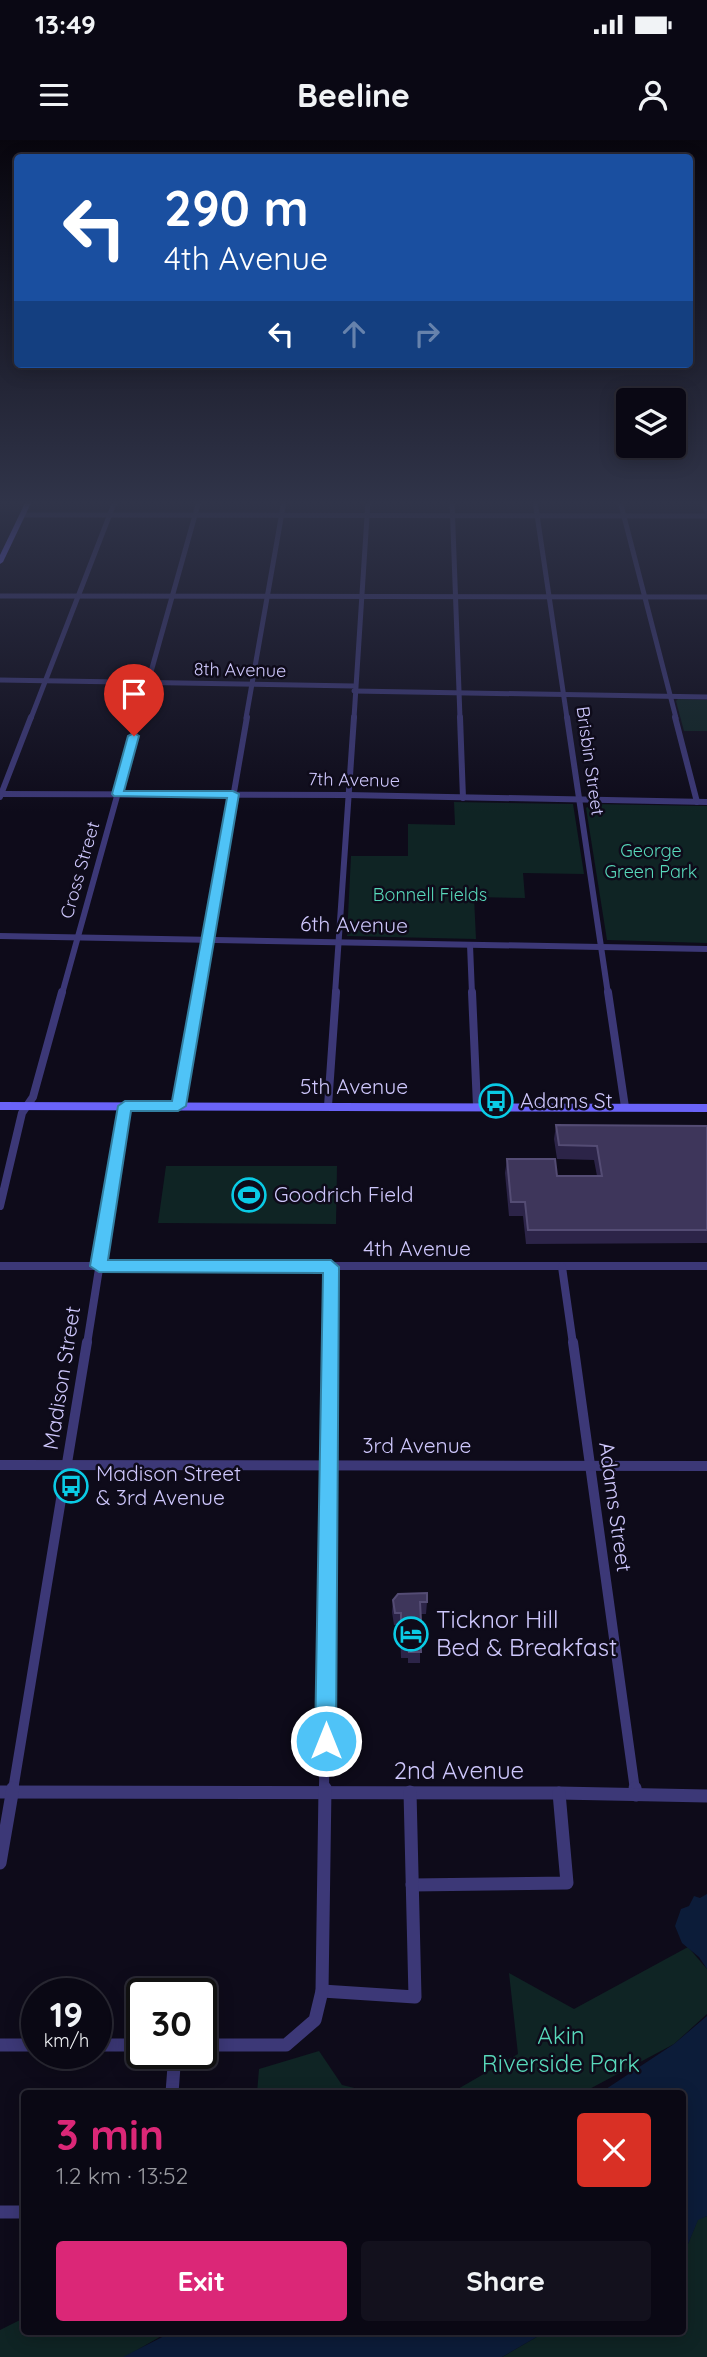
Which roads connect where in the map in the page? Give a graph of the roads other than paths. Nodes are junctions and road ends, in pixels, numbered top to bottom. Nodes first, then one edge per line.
1 (74, 604) edge
2 (171, 604) edge
3 (266, 604) edge
4 (361, 604) edge
5 (456, 604) edge
6 (551, 604) edge
7 (646, 604) edge
8 (0, 680) edge
9 (44, 681) junction
10 (148, 683) junction
11 (251, 684) junction
12 (354, 688) junction
13 (460, 693) junction
14 (564, 695) junction
15 (671, 696) junction
16 (707, 697) edge
17 (118, 794) junction
18 (233, 794) junction
19 (0, 795) edge
20 (348, 795) junction
21 (463, 798) junction
22 (579, 800) junction
23 (702, 802) edge
24 (0, 936) edge
25 (78, 937) junction
26 (207, 940) junction
27 (338, 943) junction
28 (470, 945) junction
29 (602, 947) junction
30 (707, 949) edge
31 (0, 1106) edge
32 (27, 1106) junction
33 (125, 1106) junction
34 (178, 1106) junction
35 (328, 1106) junction
36 (477, 1107) junction
37 (625, 1108) junction
38 (707, 1108) edge
39 (0, 1206) edge
40 (0, 1266) edge
41 (99, 1266) junction
42 (707, 1266) edge
43 (331, 1267) junction
44 (562, 1267) junction
45 (0, 1465) edge
46 (68, 1465) junction
47 (328, 1465) junction
48 (589, 1466) junction
49 (707, 1466) edge
50 (6, 1792) edge
51 (325, 1792) junction
52 (410, 1792) junction
53 (559, 1793) junction
54 (636, 1795) junction
55 (707, 1796) edge
56 (0, 1863) edge
57 (412, 1885) junction
58 (322, 1992) junction
59 (0, 2045) edge
60 (21, 2045) edge
61 (217, 2045) edge
62 (174, 2069) edge
63 (172, 2090) edge
64 (0, 2212) edge
65 (21, 2212) edge

1 - 9 street
2 - 10 street, Cross Street
3 - 11 street
4 - 12 street
5 - 13 street
6 - 14 street, Brisbin Street
7 - 15 street
8 - 9 street, 8th Avenue
9 - 10 street, 8th Avenue
9 - 19 street
10 - 11 street, 8th Avenue
10 - 17 street, Cross Street
11 - 12 street, 8th Avenue
11 - 18 street
12 - 13 street, 8th Avenue
12 - 20 street
13 - 14 street, 8th Avenue
13 - 21 street
14 - 15 street, 8th Avenue
14 - 22 street, Brisbin Street
15 - 16 street, 8th Avenue
15 - 23 street
17 - 18 street, 7th Avenue
17 - 19 street, 7th Avenue
17 - 25 street, Cross Street
18 - 20 street, 7th Avenue
18 - 26 street
20 - 21 street, 7th Avenue
20 - 27 street
21 - 22 street, 7th Avenue
22 - 23 street, 7th Avenue
22 - 29 street, Brisbin Street
24 - 25 street, 6th Avenue
25 - 26 street, 6th Avenue
25 - 32 street, Cross Street
26 - 27 street, 6th Avenue
26 - 34 street
27 - 28 street, 6th Avenue
27 - 35 street
28 - 29 street, 6th Avenue
28 - 36 street
29 - 30 street, 6th Avenue
29 - 37 street, Brisbin Street
31 - 32 main road, 5th Avenue
32 - 33 main road, 5th Avenue
32 - 39 street, Cross Street
33 - 34 main road, 5th Avenue
33 - 41 street, Madison Street
34 - 35 main road, 5th Avenue
35 - 36 main road, 5th Avenue
36 - 37 main road, 5th Avenue
37 - 38 main road, 5th Avenue
40 - 41 street, 4th Avenue
41 - 43 street, 4th Avenue
41 - 46 street, Madison Street
42 - 44 street, 4th Avenue
43 - 44 street, 4th Avenue
43 - 47 street
44 - 48 street, Adams Street
45 - 46 street, 3rd Avenue
46 - 47 street, 3rd Avenue
46 - 50 street, Madison Street
47 - 48 street, 3rd Avenue
47 - 51 street
48 - 49 street, 3rd Avenue
48 - 54 street, Adams Street
50 - 51 street, 2nd Avenue
50 - 56 street, Madison Street
51 - 52 street, 2nd Avenue
51 - 58 street
52 - 53 street, 2nd Avenue
52 - 57 street
53 - 54 street, 2nd Avenue
53 - 57 street
54 - 55 street, 2nd Avenue
57 - 58 street
58 - 61 street
59 - 60 street
62 - 63 street
64 - 65 street

